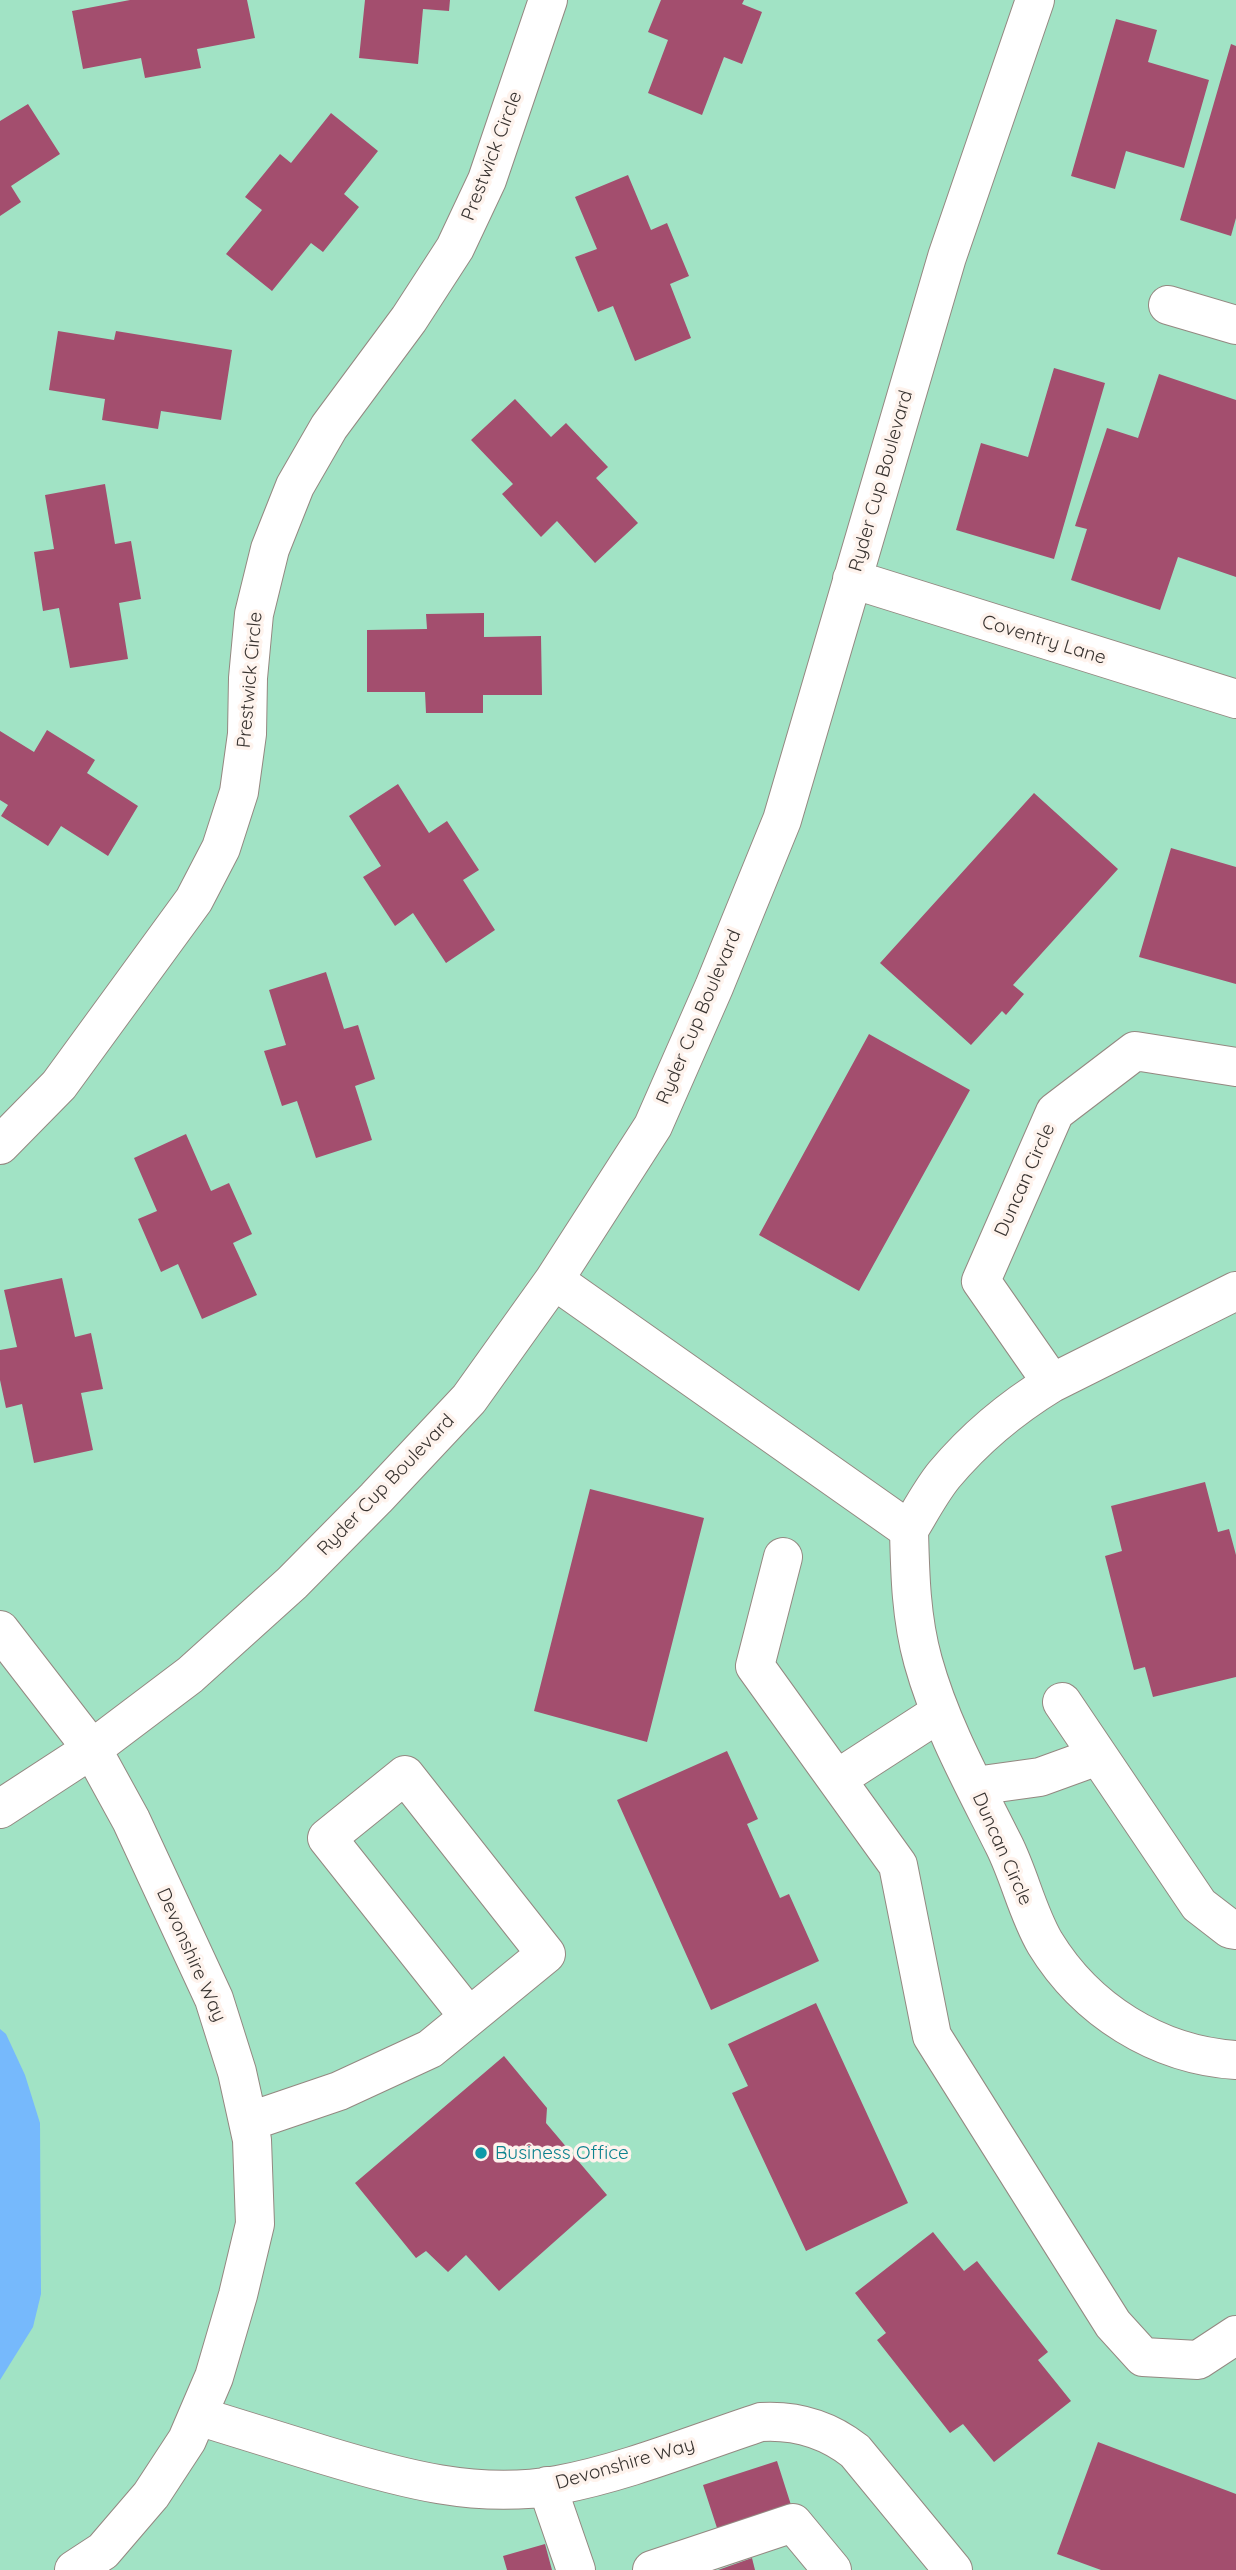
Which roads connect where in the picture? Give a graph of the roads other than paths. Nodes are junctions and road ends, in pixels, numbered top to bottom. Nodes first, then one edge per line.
1 (548, 0) edge
2 (1035, 0) edge
3 (1168, 304) dead end
4 (1236, 325) edge
5 (852, 579) junction
6 (1236, 699) edge
7 (1236, 1067) edge
8 (0, 1145) edge
9 (554, 1280) junction
10 (1236, 1291) edge
11 (1052, 1384) junction
12 (909, 1530) junction
13 (783, 1556) dead end
14 (0, 1630) edge
15 (1062, 1702) dead end
16 (939, 1713) junction
17 (92, 1749) junction
18 (1098, 1756) junction
19 (837, 1779) junction
20 (975, 1786) junction
21 (0, 1809) edge
22 (1236, 1930) edge
23 (469, 2017) junction
24 (1236, 2060) edge
25 (248, 2122) junction
26 (1236, 2335) edge
27 (198, 2416) junction
28 (547, 2486) junction
29 (74, 2570) edge
30 (576, 2570) edge
31 (652, 2570) edge
32 (832, 2570) edge
33 (953, 2570) edge

1 - 8 street, Prestwick Circle
2 - 5 street, Ryder Cup Boulevard
3 - 4 street
5 - 6 street, Coventry Lane
5 - 9 street, Ryder Cup Boulevard
7 - 11 street, Duncan Circle
9 - 12 street
9 - 17 street, Ryder Cup Boulevard
10 - 11 street
11 - 12 street
12 - 16 street, Duncan Circle
13 - 19 street
14 - 17 street
15 - 18 street
16 - 19 street
16 - 20 street, Duncan Circle
17 - 21 street, Ryder Cup Boulevard
17 - 25 street, Devonshire Way
18 - 20 street
18 - 22 street
19 - 26 street
20 - 24 street, Duncan Circle
23 - 23 street
23 - 25 street
25 - 27 street, Devonshire Way
27 - 28 street, Devonshire Way
27 - 29 street, Devonshire Way
28 - 30 street
28 - 33 street, Devonshire Way
31 - 32 street

